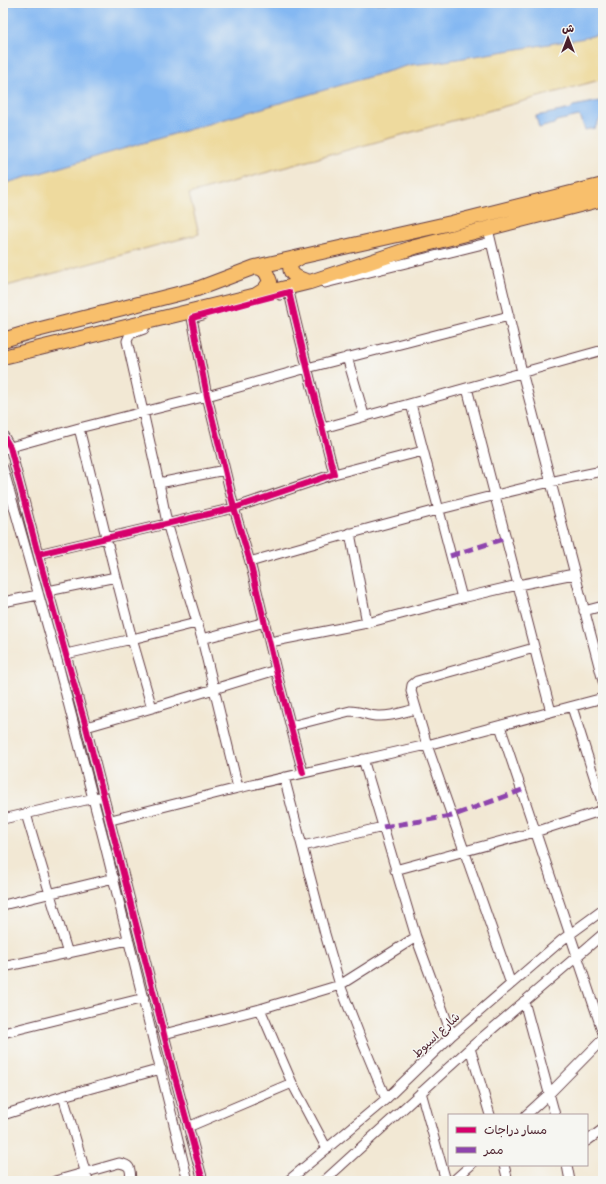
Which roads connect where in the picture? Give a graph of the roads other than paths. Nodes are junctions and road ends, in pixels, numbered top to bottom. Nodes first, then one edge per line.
1 (603, 185) edge
2 (603, 198) edge
3 (490, 235) junction
4 (303, 256) junction
5 (255, 267) junction
6 (310, 282) junction
7 (290, 292) junction
8 (250, 298) junction
9 (509, 316) junction
10 (192, 318) junction
11 (3, 340) edge
12 (603, 350) edge
13 (3, 357) edge
14 (347, 357) junction
15 (307, 368) junction
16 (522, 372) junction
17 (467, 388) junction
18 (207, 396) junction
19 (411, 404) junction
20 (143, 412) junction
21 (364, 416) junction
22 (79, 428) junction
23 (323, 428) junction
24 (3, 435) edge
25 (6, 448) edge
26 (423, 451) junction
27 (3, 468) edge
28 (225, 470) junction
29 (603, 471) edge
30 (334, 474) junction
31 (551, 481) junction
32 (159, 483) junction
33 (495, 495) junction
34 (234, 508) junction
35 (438, 510) junction
36 (167, 523) junction
37 (350, 533) junction
38 (107, 538) junction
39 (38, 554) junction
40 (250, 562) junction
41 (574, 574) junction
42 (116, 577) junction
43 (518, 585) junction
44 (48, 591) junction
45 (38, 595) junction
46 (462, 598) junction
47 (3, 602) edge
48 (603, 606) edge
49 (584, 611) junction
50 (265, 622) junction
51 (196, 623) junction
52 (367, 623) junction
53 (132, 639) junction
54 (202, 639) junction
55 (270, 642) junction
56 (534, 648) junction
57 (66, 654) junction
58 (276, 670) junction
59 (603, 681) edge
60 (214, 690) junction
61 (603, 698) edge
62 (572, 707) junction
63 (152, 708) junction
64 (416, 709) junction
65 (551, 712) junction
66 (291, 726) junction
67 (500, 726) junction
68 (86, 727) junction
69 (427, 745) junction
70 (362, 759) junction
71 (303, 773) junction
72 (284, 777) junction
73 (238, 788) junction
74 (104, 796) junction
75 (93, 798) junction
76 (603, 805) edge
77 (603, 810) edge
78 (26, 814) junction
79 (3, 819) edge
80 (110, 820) junction
81 (383, 827) junction
82 (535, 832) junction
83 (303, 846) junction
84 (465, 851) junction
85 (395, 870) junction
86 (114, 878) junction
87 (49, 893) junction
88 (3, 905) edge
89 (603, 910) edge
90 (569, 934) junction
91 (603, 934) edge
92 (416, 937) junction
93 (128, 940) junction
94 (68, 954) junction
95 (577, 956) junction
96 (3, 967) edge
97 (511, 984) junction
98 (340, 985) junction
99 (144, 998) junction
100 (524, 1001) junction
101 (260, 1009) junction
102 (3, 1033) edge
103 (603, 1033) edge
104 (164, 1034) junction
105 (452, 1035) junction
106 (603, 1039) edge
107 (470, 1048) junction
108 (161, 1069) junction
109 (292, 1083) junction
110 (422, 1092) junction
111 (550, 1093) junction
112 (63, 1096) junction
113 (386, 1098) junction
114 (490, 1114) edge
115 (527, 1114) edge
116 (555, 1114) edge
117 (3, 1115) edge
118 (188, 1127) junction
119 (603, 1129) edge
120 (588, 1140) edge
121 (327, 1149) junction
122 (470, 1166) edge
123 (504, 1166) edge
124 (567, 1166) edge
125 (85, 1172) junction
126 (569, 1180) edge
127 (55, 1181) edge
128 (88, 1181) edge
129 (131, 1181) edge
130 (188, 1181) edge
131 (203, 1181) edge
132 (288, 1181) edge
133 (324, 1181) edge
134 (446, 1181) edge
135 (453, 1181) edge
136 (508, 1181) edge

1 - 4 highway
2 - 3 highway
3 - 6 highway
3 - 7 street
3 - 9 street
4 - 5 highway
4 - 6 highway
5 - 8 highway
5 - 11 highway
6 - 8 highway
7 - 10 street
7 - 15 street
8 - 13 highway
9 - 14 street
9 - 16 street
10 - 18 street
10 - 20 street
12 - 16 street
14 - 15 street
14 - 21 street
15 - 18 street
15 - 23 street
16 - 17 street
16 - 31 street
17 - 19 street
17 - 33 street
18 - 20 street
18 - 28 street
19 - 21 street
19 - 26 street
20 - 22 street
20 - 32 street
21 - 23 street
22 - 25 street
22 - 38 street
23 - 30 street
24 - 25 street
25 - 39 street
26 - 30 street
26 - 35 street
27 - 45 street
28 - 32 street
28 - 34 street
29 - 31 street
30 - 34 street
31 - 33 street
31 - 41 street
32 - 36 street
33 - 35 street
33 - 43 street
34 - 36 street
34 - 40 street
35 - 37 street
35 - 46 street
36 - 38 street
36 - 51 street
37 - 40 street
37 - 52 street
38 - 39 street
38 - 42 street
39 - 44 street
40 - 50 street
41 - 43 street
41 - 49 street
42 - 44 street
42 - 53 street
43 - 46 street
43 - 56 street
44 - 57 street
45 - 47 street
45 - 75 street
46 - 52 street
48 - 49 street
49 - 59 street
50 - 54 street
50 - 55 street
51 - 53 street
51 - 54 street
52 - 55 street
53 - 57 street
53 - 63 street
54 - 60 street
55 - 58 street
56 - 64 street
56 - 65 street
57 - 68 street
58 - 60 street
58 - 66 street
60 - 63 street
60 - 73 street
61 - 62 street
62 - 65 street
62 - 76 street
63 - 68 street
64 - 66 street
64 - 69 street
65 - 67 street
66 - 71 street
67 - 69 street
67 - 82 street
68 - 74 street
69 - 70 street
69 - 84 street
70 - 71 street
70 - 81 street
71 - 72 street
72 - 73 street
72 - 83 street
73 - 80 street
74 - 75 street
74 - 80 street
75 - 78 street
75 - 86 street
77 - 82 street
78 - 79 street
78 - 87 street
80 - 104 street
81 - 83 street
81 - 85 street
82 - 84 street
82 - 90 street
83 - 98 street
84 - 85 street
84 - 97 street
85 - 92 street
86 - 87 street
86 - 93 street
87 - 88 street
87 - 94 street
89 - 90 street, شارع اسيوط
90 - 95 street
90 - 97 street, شارع اسيوط
91 - 95 street
92 - 98 street
92 - 105 street
93 - 94 street
93 - 99 street
94 - 96 street
95 - 100 street
95 - 103 street
97 - 105 street, شارع اسيوط
98 - 101 street
98 - 113 street
99 - 102 street
99 - 108 street
100 - 107 street
100 - 111 street
101 - 104 street
101 - 109 street
104 - 118 street
105 - 113 street, شارع اسيوط
106 - 111 street
107 - 110 street
107 - 114 street
108 - 112 street
108 - 130 street
109 - 118 street
109 - 121 street
110 - 133 street
110 - 134 street
111 - 115 street
111 - 116 street
112 - 117 street
112 - 125 street
113 - 121 street, شارع اسيوط
118 - 131 street
119 - 120 street
121 - 132 street, شارع اسيوط
122 - 135 street
123 - 136 street
124 - 126 street
125 - 127 street
125 - 128 street
125 - 129 street

